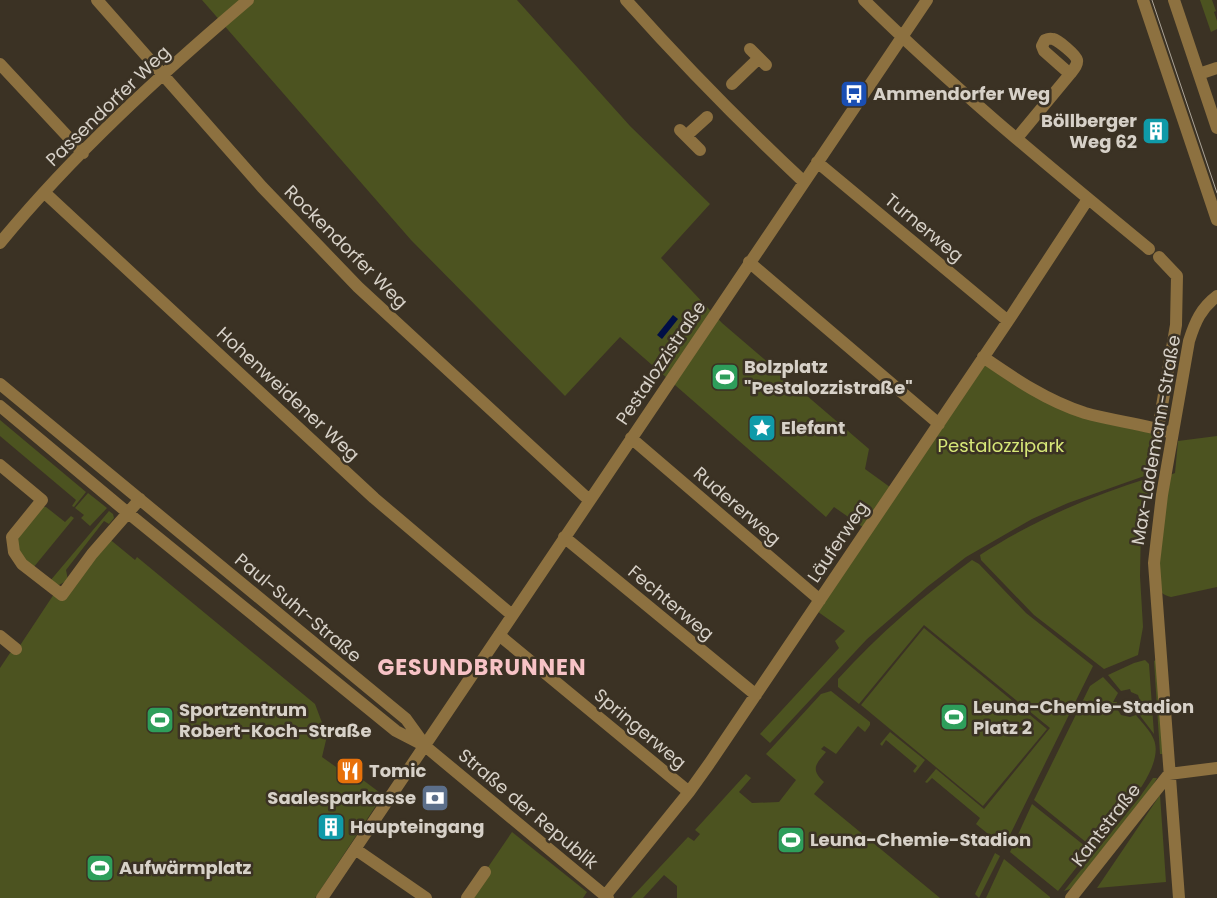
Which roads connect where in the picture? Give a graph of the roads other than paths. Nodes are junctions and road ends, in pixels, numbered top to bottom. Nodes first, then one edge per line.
1 (97, 0) edge
2 (248, 0) edge
3 (626, 0) edge
4 (864, 0) edge
5 (927, 0) edge
6 (1143, 0) edge
7 (1174, 0) edge
8 (902, 37) junction
9 (758, 57) dead end
10 (0, 64) edge
11 (1217, 68) edge
12 (1070, 74) dead end
13 (1199, 74) junction
14 (162, 75) junction
15 (719, 100) junction
16 (1217, 128) edge
17 (1017, 138) junction
18 (700, 150) dead end
19 (83, 153) junction
20 (817, 162) junction
21 (804, 182) junction
22 (45, 193) junction
23 (1088, 199) junction
24 (1217, 220) edge
25 (2, 235) edge
26 (749, 262) junction
27 (1217, 296) edge
28 (1008, 321) junction
29 (983, 357) junction
30 (0, 384) edge
31 (0, 406) edge
32 (939, 424) junction
33 (1158, 429) junction
34 (1172, 434) junction
35 (631, 438) junction
36 (0, 465) edge
37 (140, 499) junction
38 (589, 500) junction
39 (128, 513) junction
40 (564, 537) junction
41 (820, 600) junction
42 (512, 614) junction
43 (499, 634) junction
44 (0, 636) edge
45 (16, 648) dead end
46 (756, 695) junction
47 (425, 746) junction
48 (1217, 768) edge
49 (1169, 774) junction
50 (689, 792) junction
51 (355, 849) junction
52 (485, 872) dead end
53 (607, 897) edge
54 (322, 898) edge
55 (426, 898) edge
56 (467, 898) edge
57 (1071, 898) edge
58 (1179, 898) edge

1 - 14 street, Rockendorfer Weg
2 - 14 street, Passendorfer Weg
3 - 15 street
4 - 8 street
5 - 8 street, Pestalozzistraße
6 - 24 street
7 - 13 street
8 - 17 street
8 - 20 street, Pestalozzistraße
9 - 15 street
10 - 19 street
11 - 13 street
12 - 17 street
13 - 16 street
14 - 19 street, Passendorfer Weg
14 - 38 street, Rockendorfer Weg
15 - 18 street
15 - 21 street
17 - 23 street
19 - 22 street, Passendorfer Weg
20 - 21 street, Pestalozzistraße
20 - 28 street, Turnerweg
21 - 26 street, Pestalozzistraße
22 - 25 street, Passendorfer Weg
22 - 42 street, Hohenweidener Weg
23 - 28 street, Läuferweg
23 - 33 street, Max-Lademann-Straße
26 - 32 street
26 - 35 street, Pestalozzistraße
27 - 34 street, Max-Lademann-Straße
28 - 29 street, Läuferweg
29 - 32 street, Läuferweg
29 - 33 street
30 - 37 street, Paul-Suhr-Straße
31 - 39 street, Paul-Suhr-Straße
32 - 41 street, Läuferweg
33 - 34 street
34 - 49 street, Max-Lademann-Straße
35 - 38 street, Pestalozzistraße
35 - 41 street, Rudererweg
36 - 39 street
37 - 39 street
37 - 47 street, Paul-Suhr-Straße
38 - 40 street, Pestalozzistraße
39 - 47 street, Paul-Suhr-Straße
40 - 42 street, Pestalozzistraße
40 - 46 street, Fechterweg
41 - 46 street, Läuferweg
42 - 43 street, Pestalozzistraße
43 - 47 street, Pestalozzistraße
43 - 50 street, Springerweg
44 - 45 street
46 - 50 street, Läuferweg
47 - 51 street, Pestalozzistraße
47 - 53 street, Straße der Republik
48 - 49 street
49 - 57 street, Kantstraße
49 - 58 street, Max-Lademann-Straße
50 - 53 street, Läuferweg
51 - 54 street, Pestalozzistraße
51 - 55 street
52 - 56 street

